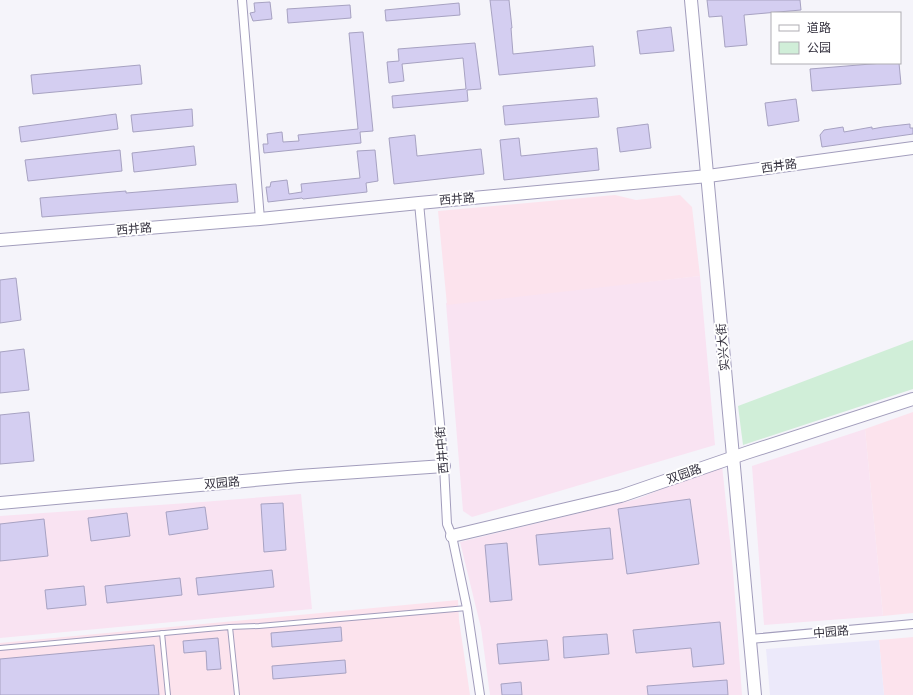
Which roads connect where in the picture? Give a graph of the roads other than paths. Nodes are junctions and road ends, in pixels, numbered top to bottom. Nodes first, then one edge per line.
1 (242, 0) edge
2 (691, 0) edge
3 (913, 148) edge
4 (708, 176) junction
5 (419, 203) junction
6 (260, 219) junction
7 (0, 240) edge
8 (913, 399) edge
9 (733, 457) junction
10 (444, 466) junction
11 (0, 503) edge
12 (452, 536) junction
13 (467, 608) junction
14 (913, 624) edge
15 (230, 627) junction
16 (162, 633) junction
17 (750, 639) junction
18 (0, 648) edge
19 (168, 695) edge
20 (236, 695) edge
21 (480, 695) edge
22 (755, 695) edge

1 - 6 street
2 - 4 street, 实兴大街
3 - 4 street, 西井路
4 - 5 street, 西井路
4 - 9 street, 实兴大街
5 - 6 street, 西井路
5 - 10 street, 西井中街
6 - 7 street, 西井路
8 - 9 street, 双园路
9 - 12 street, 双园路
9 - 17 street, 实兴大街
10 - 11 street, 双园路
10 - 12 street, 西井中街
12 - 13 street, 西井中街
13 - 15 lane
13 - 21 street, 西井中街
14 - 17 street, 中园路
15 - 16 lane
15 - 20 lane
16 - 18 lane
16 - 19 lane
17 - 22 street, 实兴大街

